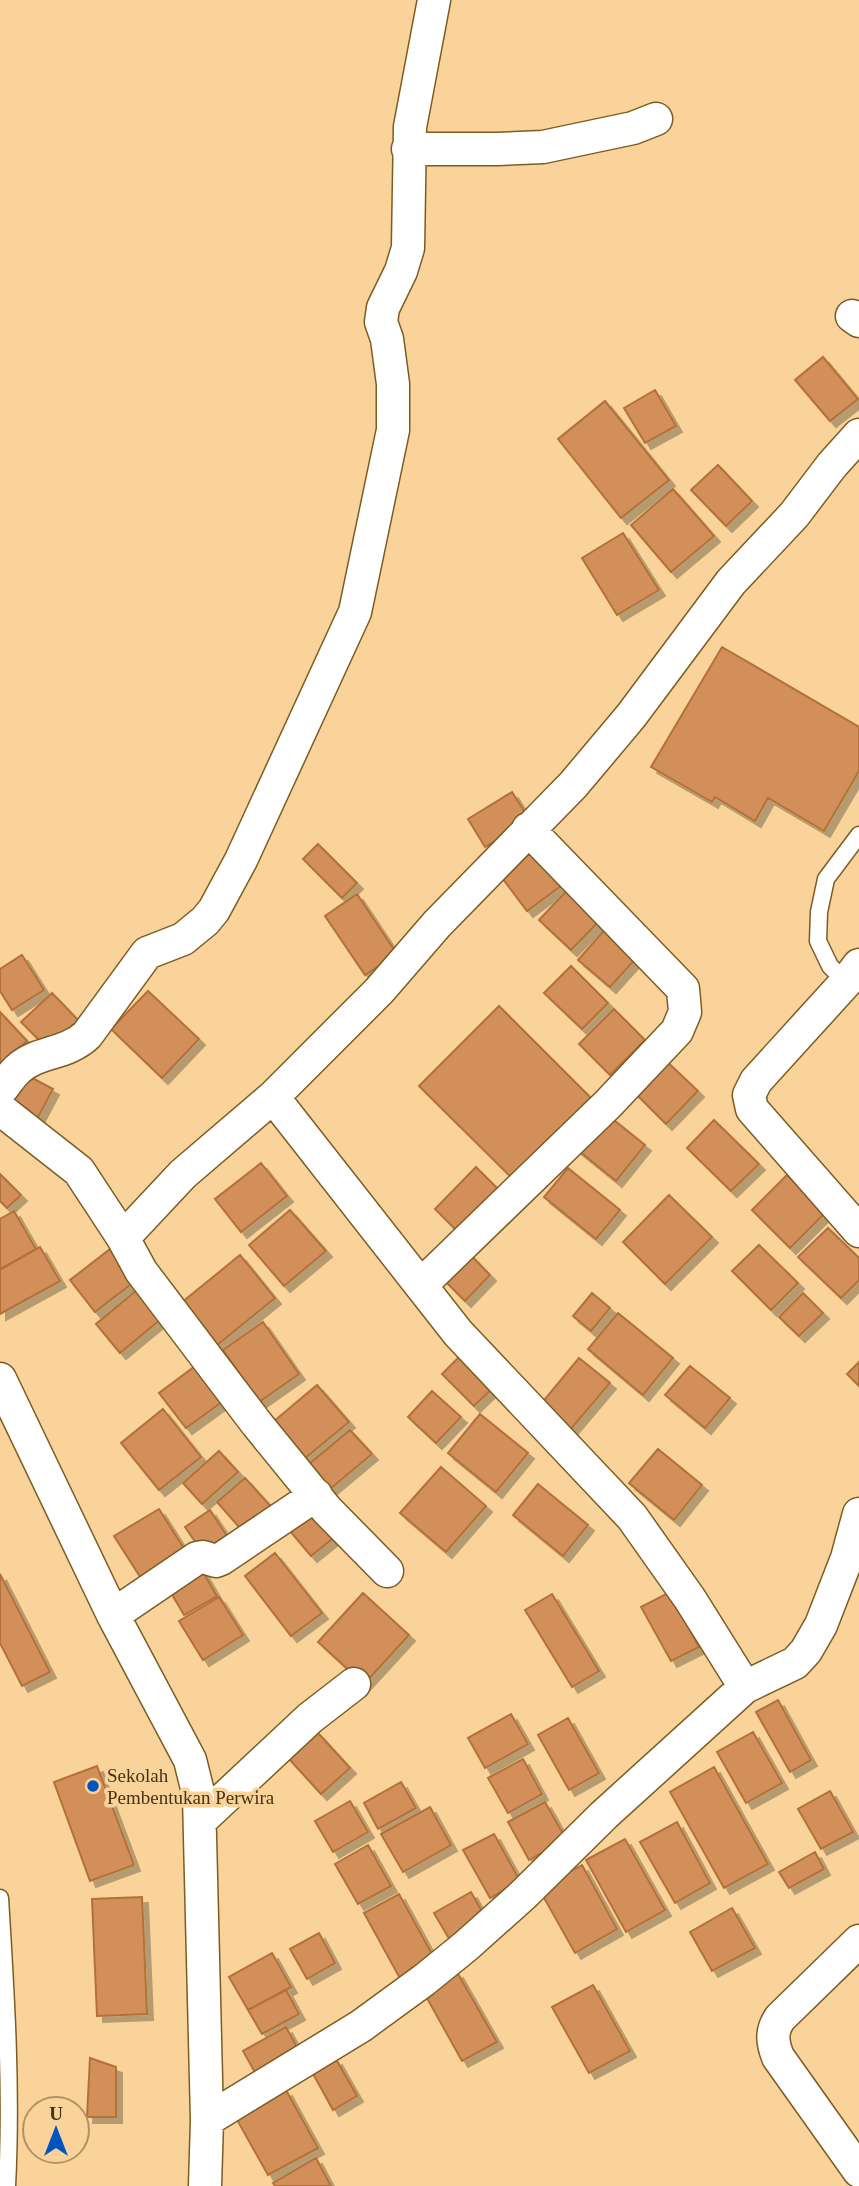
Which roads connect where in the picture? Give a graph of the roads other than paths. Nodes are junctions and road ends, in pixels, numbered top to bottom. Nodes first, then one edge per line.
1 (434, 0) edge
2 (656, 119) dead end
3 (408, 149) junction
4 (859, 435) edge
5 (528, 829) junction
6 (859, 835) edge
7 (853, 974) edge
8 (0, 1091) edge
9 (273, 1097) junction
10 (0, 1108) edge
11 (859, 1231) edge
12 (123, 1238) junction
13 (421, 1285) junction
14 (0, 1379) edge
15 (317, 1495) junction
16 (859, 1514) edge
17 (387, 1571) dead end
18 (113, 1615) junction
19 (354, 1684) dead end
20 (745, 1687) junction
21 (201, 1820) junction
22 (0, 1898) edge
23 (859, 1941) edge
24 (5, 2088) edge
25 (207, 2120) junction
26 (859, 2171) edge
27 (7, 2186) edge
28 (205, 2186) edge

1 - 3 street
2 - 3 street
3 - 8 street
4 - 5 street
5 - 9 street
5 - 13 street
6 - 7 lane
7 - 11 street
9 - 12 street
9 - 13 street
10 - 12 street
12 - 15 street
13 - 20 street
14 - 18 street
15 - 17 street
15 - 18 street
16 - 20 street
18 - 21 street
19 - 21 street
20 - 25 street
21 - 25 street
22 - 24 lane
23 - 26 street
24 - 27 lane
25 - 28 street

